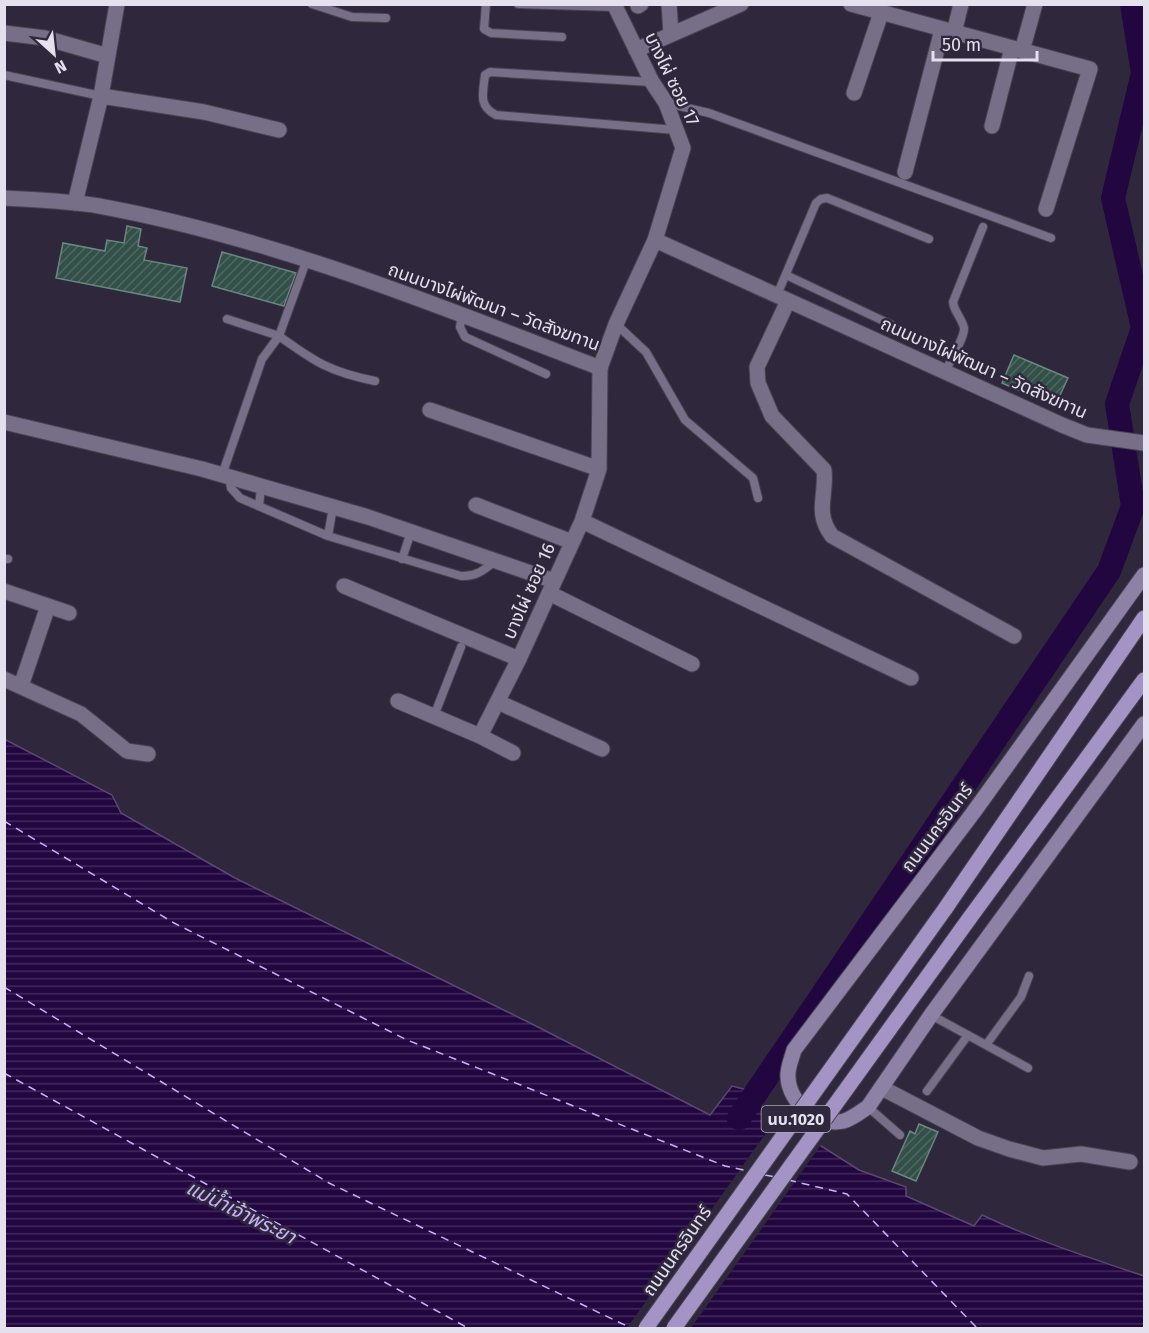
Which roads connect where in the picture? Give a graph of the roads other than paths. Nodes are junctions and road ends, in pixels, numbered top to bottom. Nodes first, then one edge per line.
1 (117, 4) edge
2 (312, 4) edge
3 (486, 4) edge
4 (518, 4) edge
5 (669, 4) edge
6 (851, 4) edge
7 (961, 4) edge
8 (1035, 4) edge
9 (737, 5) edge
10 (615, 6) edge
11 (886, 11) edge
12 (386, 18) dead end
13 (948, 31) junction
14 (4, 33) edge
15 (671, 34) junction
16 (562, 37) dead end
17 (1017, 49) junction
18 (636, 50) junction
19 (108, 56) junction
20 (4, 75) edge
21 (652, 82) junction
22 (854, 93) dead end
23 (101, 96) junction
24 (666, 104) junction
25 (992, 126) dead end
26 (279, 130) dead end
27 (678, 130) junction
28 (905, 172) dead end
29 (4, 198) edge
30 (75, 203) junction
31 (1046, 209) dead end
32 (983, 227) dead end
33 (1051, 238) dead end
34 (929, 239) dead end
35 (655, 240) junction
36 (307, 259) junction
37 (786, 275) junction
38 (782, 298) junction
39 (462, 315) junction
40 (227, 319) dead end
41 (616, 324) junction
42 (891, 325) dead end
43 (279, 336) junction
44 (600, 368) junction
45 (945, 372) junction
46 (546, 374) dead end
47 (375, 381) dead end
48 (430, 410) dead end
49 (4, 422) edge
50 (1141, 442) edge
51 (600, 469) junction
52 (225, 476) junction
53 (261, 488) junction
54 (758, 498) dead end
55 (476, 505) dead end
56 (259, 506) junction
57 (333, 507) junction
58 (582, 521) junction
59 (411, 532) junction
60 (328, 536) junction
61 (572, 542) junction
62 (402, 559) junction
63 (495, 561) junction
64 (1144, 575) edge
65 (344, 586) dead end
66 (551, 587) junction
67 (4, 591) edge
68 (48, 606) junction
69 (69, 613) dead end
70 (1144, 618) edge
71 (1014, 636) dead end
72 (461, 647) dead end
73 (519, 659) junction
74 (692, 664) dead end
75 (911, 678) dead end
76 (4, 679) edge
77 (1144, 680) edge
78 (21, 686) junction
79 (398, 701) dead end
80 (498, 702) junction
81 (434, 716) junction
82 (1144, 724) edge
83 (480, 736) junction
84 (602, 749) dead end
85 (513, 753) dead end
86 (148, 754) dead end
87 (1029, 976) dead end
88 (931, 1015) junction
89 (968, 1035) junction
90 (986, 1045) junction
91 (1028, 1068) dead end
92 (882, 1088) junction
93 (927, 1091) dead end
94 (868, 1107) junction
95 (900, 1135) dead end
96 (1130, 1162) dead end
97 (646, 1329) edge
98 (674, 1329) edge

1 - 19 street
2 - 12 lane
3 - 16 lane
4 - 10 lane
5 - 15 street
6 - 11 street
7 - 13 street
8 - 17 street
9 - 15 street
10 - 18 street, บางไผ่ ซอย 17
11 - 13 street
11 - 22 street
13 - 17 street
13 - 28 street
14 - 19 street
15 - 18 street
17 - 25 street
17 - 31 street
18 - 21 street, บางไผ่ ซอย 17
19 - 23 street
20 - 23 lane
21 - 24 street, บางไผ่ ซอย 17
21 - 27 lane
23 - 26 street
23 - 30 street
24 - 27 street, บางไผ่ ซอย 17
24 - 33 lane
27 - 35 street, บางไผ่ ซอย 17
29 - 30 street, ถนนบางไผ่พัฒนา – วัดสังฆทาน
30 - 36 street, ถนนบางไผ่พัฒนา – วัดสังฆทาน
32 - 45 lane
34 - 37 lane
35 - 38 street, ถนนบางไผ่พัฒนา – วัดสังฆทาน
35 - 41 street, ถนนบางไผ่พัฒนา – วัดสังฆทาน
36 - 39 street, ถนนบางไผ่พัฒนา – วัดสังฆทาน
36 - 43 lane
37 - 38 lane
37 - 42 lane
38 - 45 street, ถนนบางไผ่พัฒนา – วัดสังฆทาน
38 - 71 street
39 - 44 street, ถนนบางไผ่พัฒนา – วัดสังฆทาน
39 - 46 lane
40 - 43 lane
41 - 44 street, ถนนบางไผ่พัฒนา – วัดสังฆทาน
41 - 54 lane
43 - 47 lane
43 - 52 lane
44 - 51 street, บางไผ่ ซอย 16
45 - 50 street, ถนนบางไผ่พัฒนา – วัดสังฆทาน
48 - 51 street
49 - 52 street
51 - 58 street, บางไผ่ ซอย 16
52 - 53 street
52 - 56 lane
53 - 56 lane
53 - 57 street
55 - 61 street
56 - 60 lane
57 - 59 street
57 - 60 lane
58 - 61 street, บางไผ่ ซอย 16
58 - 75 street
59 - 62 lane
59 - 63 street
60 - 62 lane
61 - 66 street, บางไผ่ ซอย 16
62 - 63 lane
63 - 66 street
64 - 94 main road, ถนนนครอินทร์ / นบ.1020
65 - 73 street
66 - 73 street, บางไผ่ ซอย 16
66 - 74 street
67 - 68 street
68 - 69 street
68 - 78 street
70 - 97 main road, ถนนนครอินทร์ / นบ.1020, bridge
72 - 81 lane
73 - 80 street, บางไผ่ ซอย 16
76 - 78 street
77 - 98 main road, นบ.1020, bridge
78 - 86 street
79 - 81 street
80 - 83 street, บางไผ่ ซอย 16
80 - 84 street
81 - 83 street
82 - 88 main road, ถนนนครอินทร์ / นบ.1020
83 - 85 street
87 - 90 lane
88 - 89 lane
88 - 92 main road, ถนนนครอินทร์ / นบ.1020
89 - 90 lane
89 - 93 lane
90 - 91 lane
92 - 94 main road, ถนนนครอินทร์ / นบ.1020
92 - 96 street
94 - 95 lane

